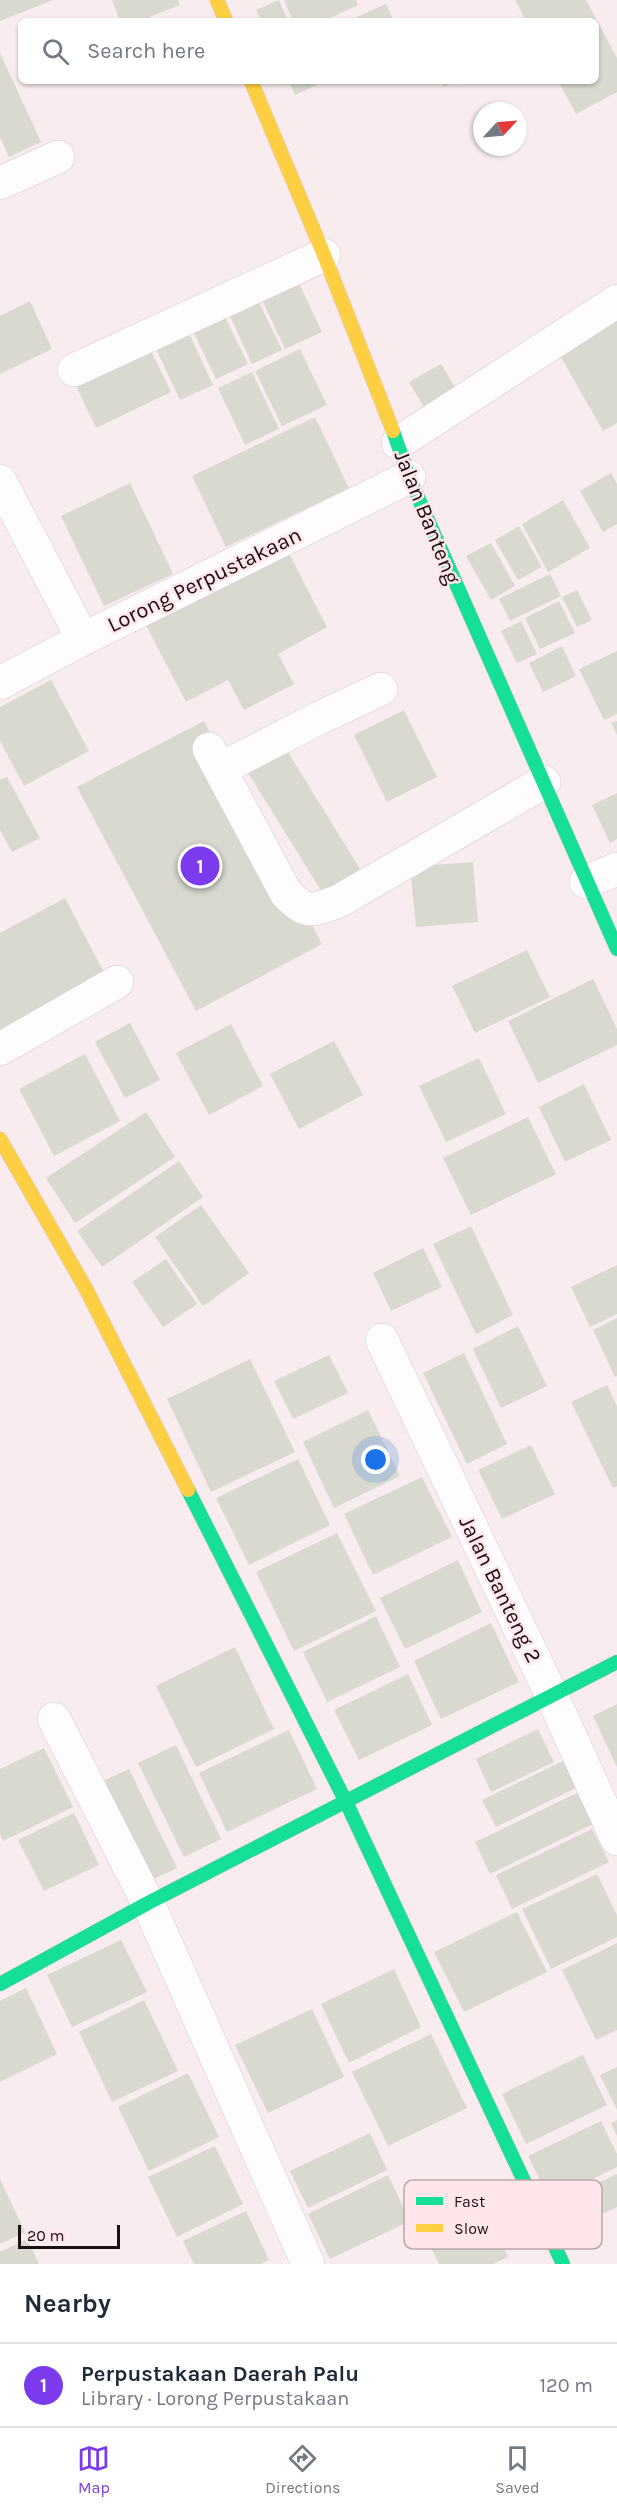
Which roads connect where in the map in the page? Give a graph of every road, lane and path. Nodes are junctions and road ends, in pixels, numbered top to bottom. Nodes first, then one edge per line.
1 (217, 0) edge
2 (225, 18) edge
3 (252, 84) edge
4 (58, 157) dead end
5 (0, 183) edge
6 (324, 255) junction
7 (617, 301) edge
8 (74, 370) dead end
9 (398, 443) junction
10 (409, 477) junction
11 (0, 481) edge
12 (83, 639) junction
13 (0, 683) edge
14 (381, 689) dead end
15 (544, 782) junction
16 (617, 869) edge
17 (586, 882) junction
18 (617, 949) edge
19 (117, 982) dead end
20 (0, 1049) edge
21 (0, 1139) edge
22 (382, 1340) dead end
23 (617, 1662) edge
24 (552, 1696) junction
25 (54, 1719) dead end
26 (346, 1802) junction
27 (617, 1839) edge
28 (148, 1903) junction
29 (0, 1984) edge
30 (524, 2180) edge
31 (556, 2249) edge
32 (308, 2264) edge
33 (563, 2264) edge

1 - 2 street
3 - 6 street, Jalan Banteng
4 - 5 street
6 - 8 street
6 - 9 street, Jalan Banteng
7 - 9 street
9 - 10 street, Jalan Banteng
10 - 12 street, Lorong Perpustakaan
10 - 15 street, Jalan Banteng
11 - 12 street
12 - 13 street, Lorong Perpustakaan
14 - 15 street
15 - 17 street, Jalan Banteng
16 - 17 street
17 - 18 street, Jalan Banteng
19 - 20 street
21 - 26 street
22 - 24 street, Jalan Banteng 2
23 - 24 street
24 - 26 street
24 - 27 street, Jalan Banteng 2
25 - 28 street
26 - 28 street
26 - 30 street
28 - 29 street
28 - 32 street
31 - 33 street

